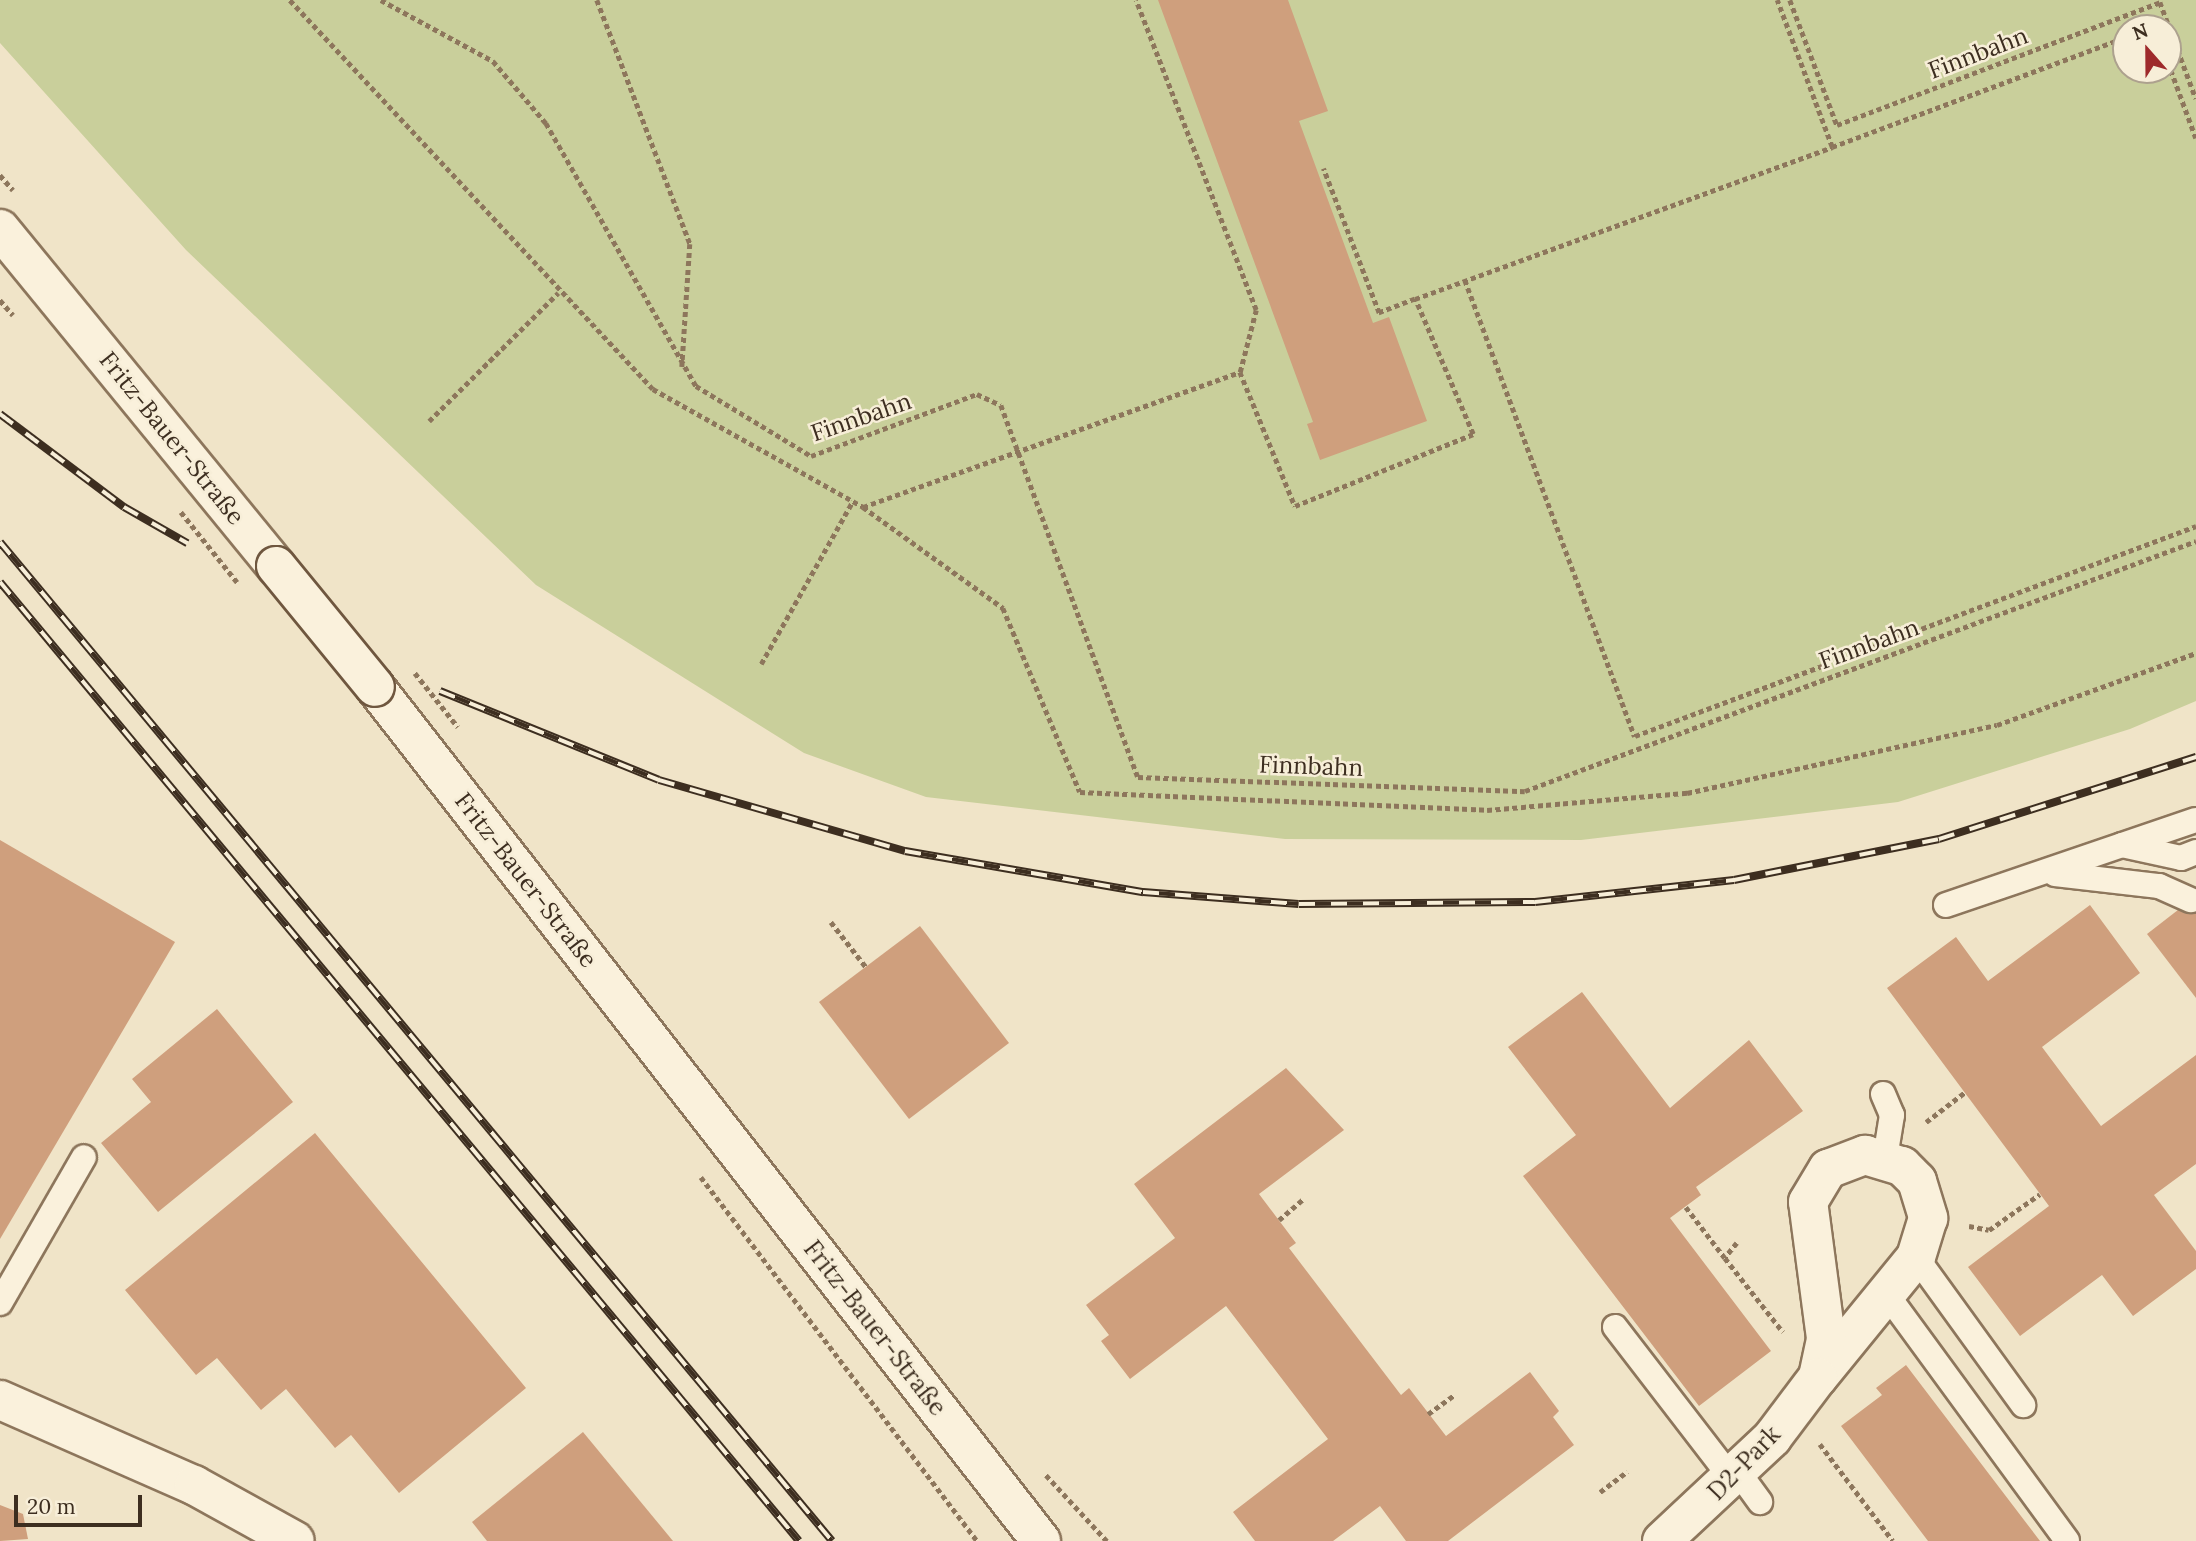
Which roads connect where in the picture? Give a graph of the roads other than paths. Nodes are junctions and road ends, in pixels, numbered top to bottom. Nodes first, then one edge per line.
1 (0, 229) edge
2 (2196, 820) edge
3 (2122, 845) junction
4 (2196, 852) edge
5 (2034, 875) junction
6 (2191, 900) dead end
7 (1946, 905) dead end
8 (1883, 1094) dead end
9 (85, 1157) dead end
10 (1885, 1158) junction
11 (1916, 1257) junction
12 (1888, 1296) junction
13 (0, 1303) edge
14 (1615, 1327) dead end
15 (1818, 1377) junction
16 (0, 1400) edge
17 (2023, 1405) dead end
18 (1744, 1485) junction
19 (1665, 1530) edge
20 (295, 1541) edge
21 (1041, 1541) edge
22 (2067, 1541) edge

1 - 21 main road, Fritz-Bauer-Straße, bridge
2 - 3 lane
3 - 4 lane
3 - 5 lane
5 - 6 lane
5 - 7 lane
8 - 10 lane
9 - 13 lane
10 - 11 main road, D2-Park
10 - 15 main road
11 - 12 main road, D2-Park
11 - 17 lane
12 - 15 main road, D2-Park
12 - 22 lane
14 - 18 lane
15 - 18 main road, D2-Park
16 - 20 main road
18 - 19 main road, D2-Park

